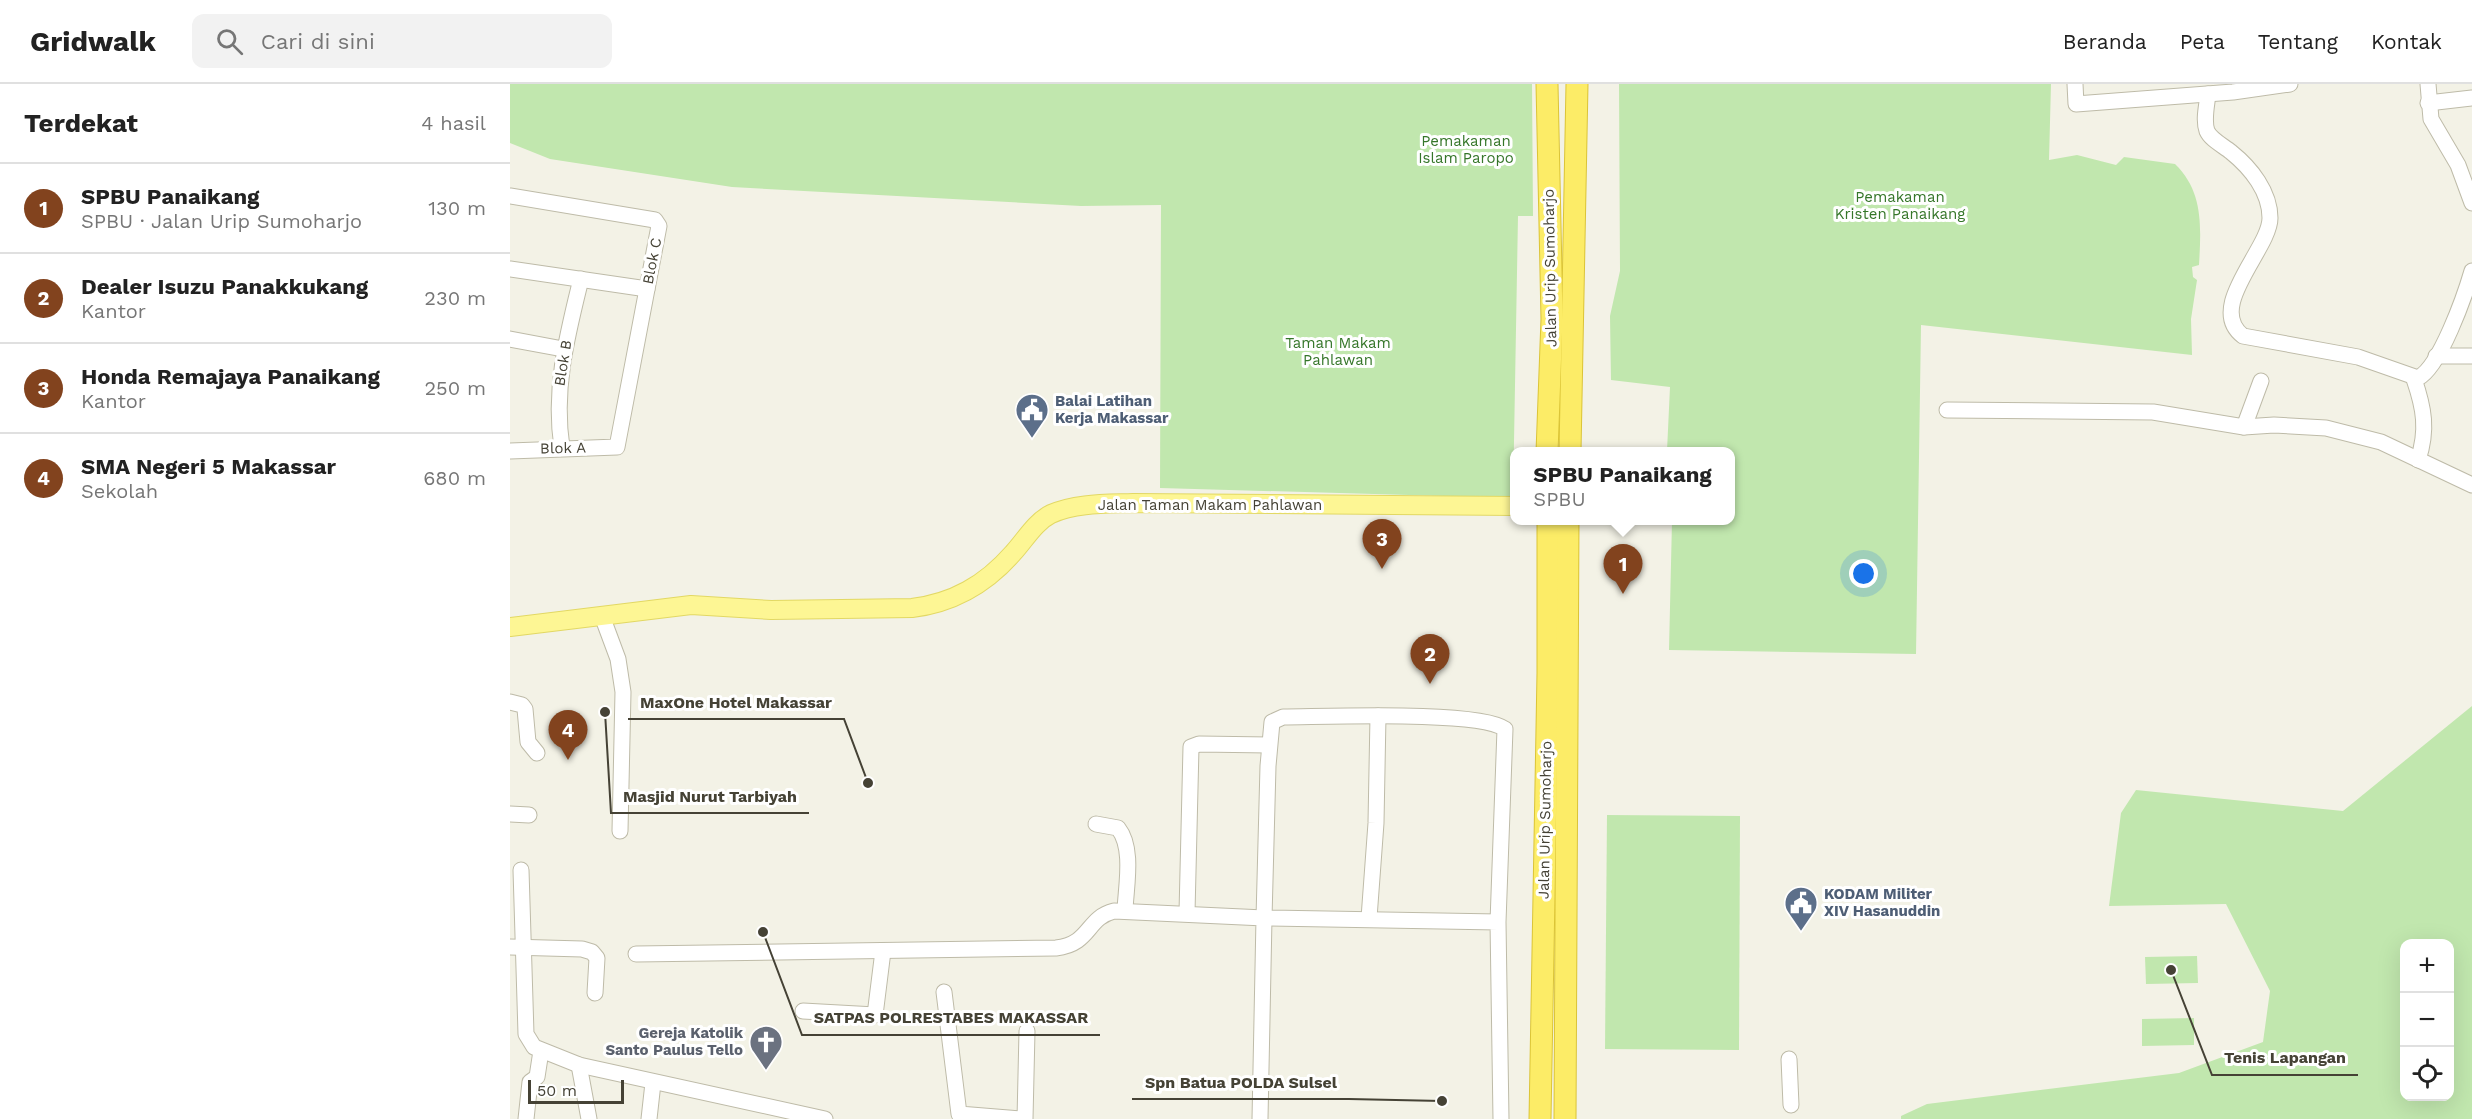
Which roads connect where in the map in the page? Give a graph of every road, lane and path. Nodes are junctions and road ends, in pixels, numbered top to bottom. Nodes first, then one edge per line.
1 (1547, 84) edge
2 (1577, 84) edge
3 (2075, 84) edge
4 (2290, 84) edge
5 (2428, 84) edge
6 (2232, 88) edge
7 (2208, 94) junction
8 (2472, 98) edge
9 (2428, 103) junction
10 (510, 196) edge
11 (2472, 203) edge
12 (510, 269) edge
13 (2472, 271) edge
14 (581, 279) junction
15 (647, 288) junction
16 (510, 339) edge
17 (563, 349) junction
18 (2436, 356) junction
19 (2472, 356) edge
20 (2414, 379) junction
21 (2261, 381) dead end
22 (1947, 410) dead end
23 (2244, 427) junction
24 (617, 447) joint
25 (1547, 447) edge
26 (1570, 447) edge
27 (562, 448) junction
28 (510, 451) edge
29 (2418, 460) junction
30 (2472, 485) edge
31 (1510, 506) edge
32 (1548, 525) edge
33 (1568, 525) edge
34 (602, 616) junction
35 (510, 627) edge
36 (1558, 673) junction
37 (1558, 695) junction
38 (510, 702) edge
39 (1378, 716) junction
40 (1269, 745) junction
41 (537, 753) dead end
42 (510, 814) edge
43 (529, 815) dead end
44 (1096, 824) dead end
45 (620, 831) dead end
46 (520, 870) dead end
47 (1125, 910) junction
48 (1187, 913) junction
49 (1264, 918) junction
50 (1369, 918) junction
51 (1498, 922) junction
52 (1542, 933) junction
53 (1566, 933) junction
54 (516, 947) edge
55 (884, 951) junction
56 (636, 954) dead end
57 (944, 992) dead end
58 (595, 993) dead end
59 (803, 1011) dead end
60 (1027, 1030) dead end
61 (541, 1051) junction
62 (1789, 1059) dead end
63 (579, 1065) junction
64 (653, 1083) junction
65 (1791, 1105) dead end
66 (958, 1116) edge
67 (800, 1117) edge
68 (526, 1119) edge
69 (589, 1119) edge
70 (650, 1119) edge
71 (825, 1119) edge
72 (1022, 1119) edge
73 (1260, 1119) edge
74 (1501, 1119) edge
75 (1540, 1119) edge
76 (1565, 1119) edge

1 - 25 highway, Jalan Urip Sumoharjo
2 - 26 highway, Jalan Urip Sumoharjo
3 - 7 street
4 - 6 street
5 - 9 street
6 - 7 street
7 - 20 street
8 - 9 street
9 - 11 street
10 - 15 street, Blok C
12 - 14 street
13 - 18 street
14 - 15 street
14 - 17 street, Blok B
15 - 24 street, Blok C
16 - 17 street
17 - 27 street, Blok B
18 - 19 street
18 - 20 street
20 - 29 street
21 - 23 street
22 - 23 street
23 - 29 street
24 - 27 street, Blok A
27 - 28 street, Blok A
29 - 30 street
31 - 34 main road, Jalan Taman Makam Pahlawan
32 - 36 highway, Jalan Urip Sumoharjo
33 - 36 highway, Jalan Urip Sumoharjo
34 - 35 main road, Jalan Taman Makam Pahlawan
34 - 45 street
36 - 37 highway, Jalan Urip Sumoharjo
37 - 52 highway, Jalan Urip Sumoharjo
37 - 53 highway, Jalan Urip Sumoharjo
38 - 41 street
39 - 40 street
39 - 50 street
39 - 51 street
40 - 48 street
40 - 49 street
42 - 43 street
44 - 47 street
46 - 54 street
47 - 48 street
47 - 55 street
48 - 49 street
49 - 50 street
49 - 73 street
50 - 51 street
51 - 74 street
52 - 53 highway
52 - 75 highway, Jalan Urip Sumoharjo
53 - 76 highway, Jalan Urip Sumoharjo
54 - 58 street
54 - 61 street
55 - 56 street
55 - 59 street
57 - 66 street
60 - 72 street
61 - 63 street
61 - 68 street
62 - 65 street
63 - 64 street
63 - 69 street
64 - 67 street
64 - 70 street
66 - 72 street
67 - 71 street

